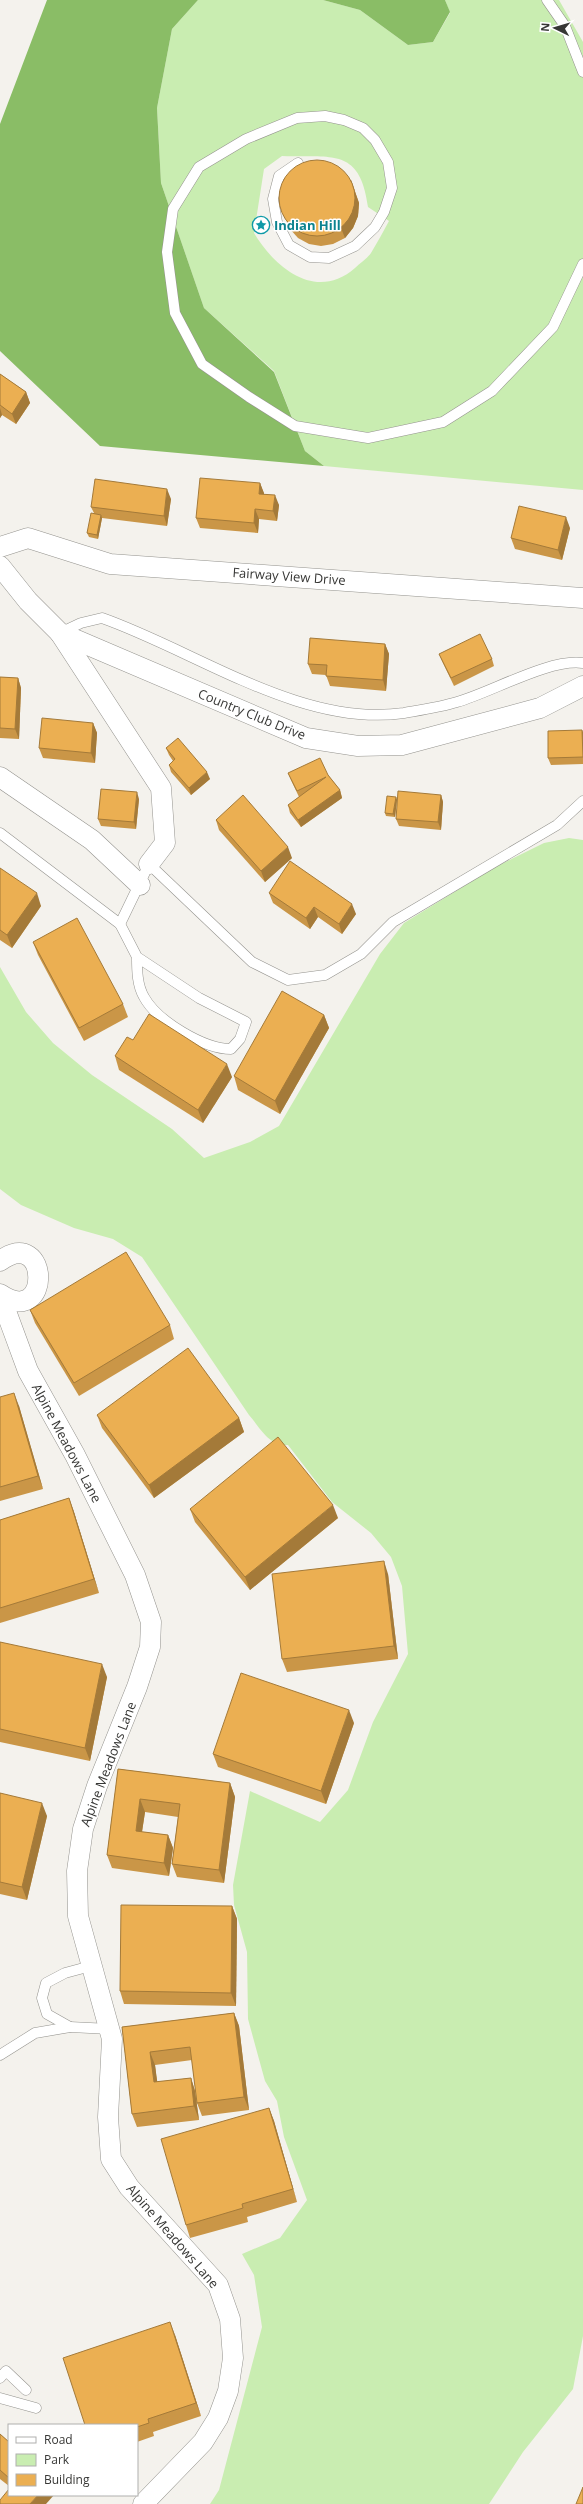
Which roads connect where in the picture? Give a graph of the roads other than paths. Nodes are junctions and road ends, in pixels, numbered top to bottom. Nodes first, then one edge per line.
1 (547, 0) edge
2 (583, 72) edge
3 (298, 163) dead end
4 (583, 264) edge
5 (0, 548) edge
6 (0, 566) edge
7 (583, 598) edge
8 (60, 633) junction
9 (583, 663) edge
10 (583, 686) edge
11 (0, 777) edge
12 (583, 802) edge
13 (0, 834) edge
14 (149, 864) junction
15 (140, 885) junction
16 (120, 924) junction
17 (137, 957) junction
18 (0, 1262) edge
19 (0, 1295) edge
20 (91, 1966) junction
21 (70, 2027) junction
22 (110, 2029) junction
23 (0, 2055) edge
24 (0, 2378) edge
25 (26, 2390) dead end
26 (0, 2398) edge
27 (36, 2408) dead end
28 (143, 2504) edge

1 - 2 lane
3 - 4 lane
5 - 7 street, Fairway View Drive
6 - 8 street, Country Club Drive
8 - 9 lane
8 - 10 street, Country Club Drive
8 - 14 street
11 - 15 street
12 - 14 lane
13 - 16 lane
14 - 15 lane
15 - 16 lane
16 - 17 lane
17 - 17 lane
18 - 19 street, Alpine Meadows Lane
19 - 20 street, Alpine Meadows Lane
20 - 21 lane
20 - 22 street, Alpine Meadows Lane
21 - 22 lane
21 - 23 lane
22 - 28 street, Alpine Meadows Lane
24 - 25 lane
26 - 27 lane

